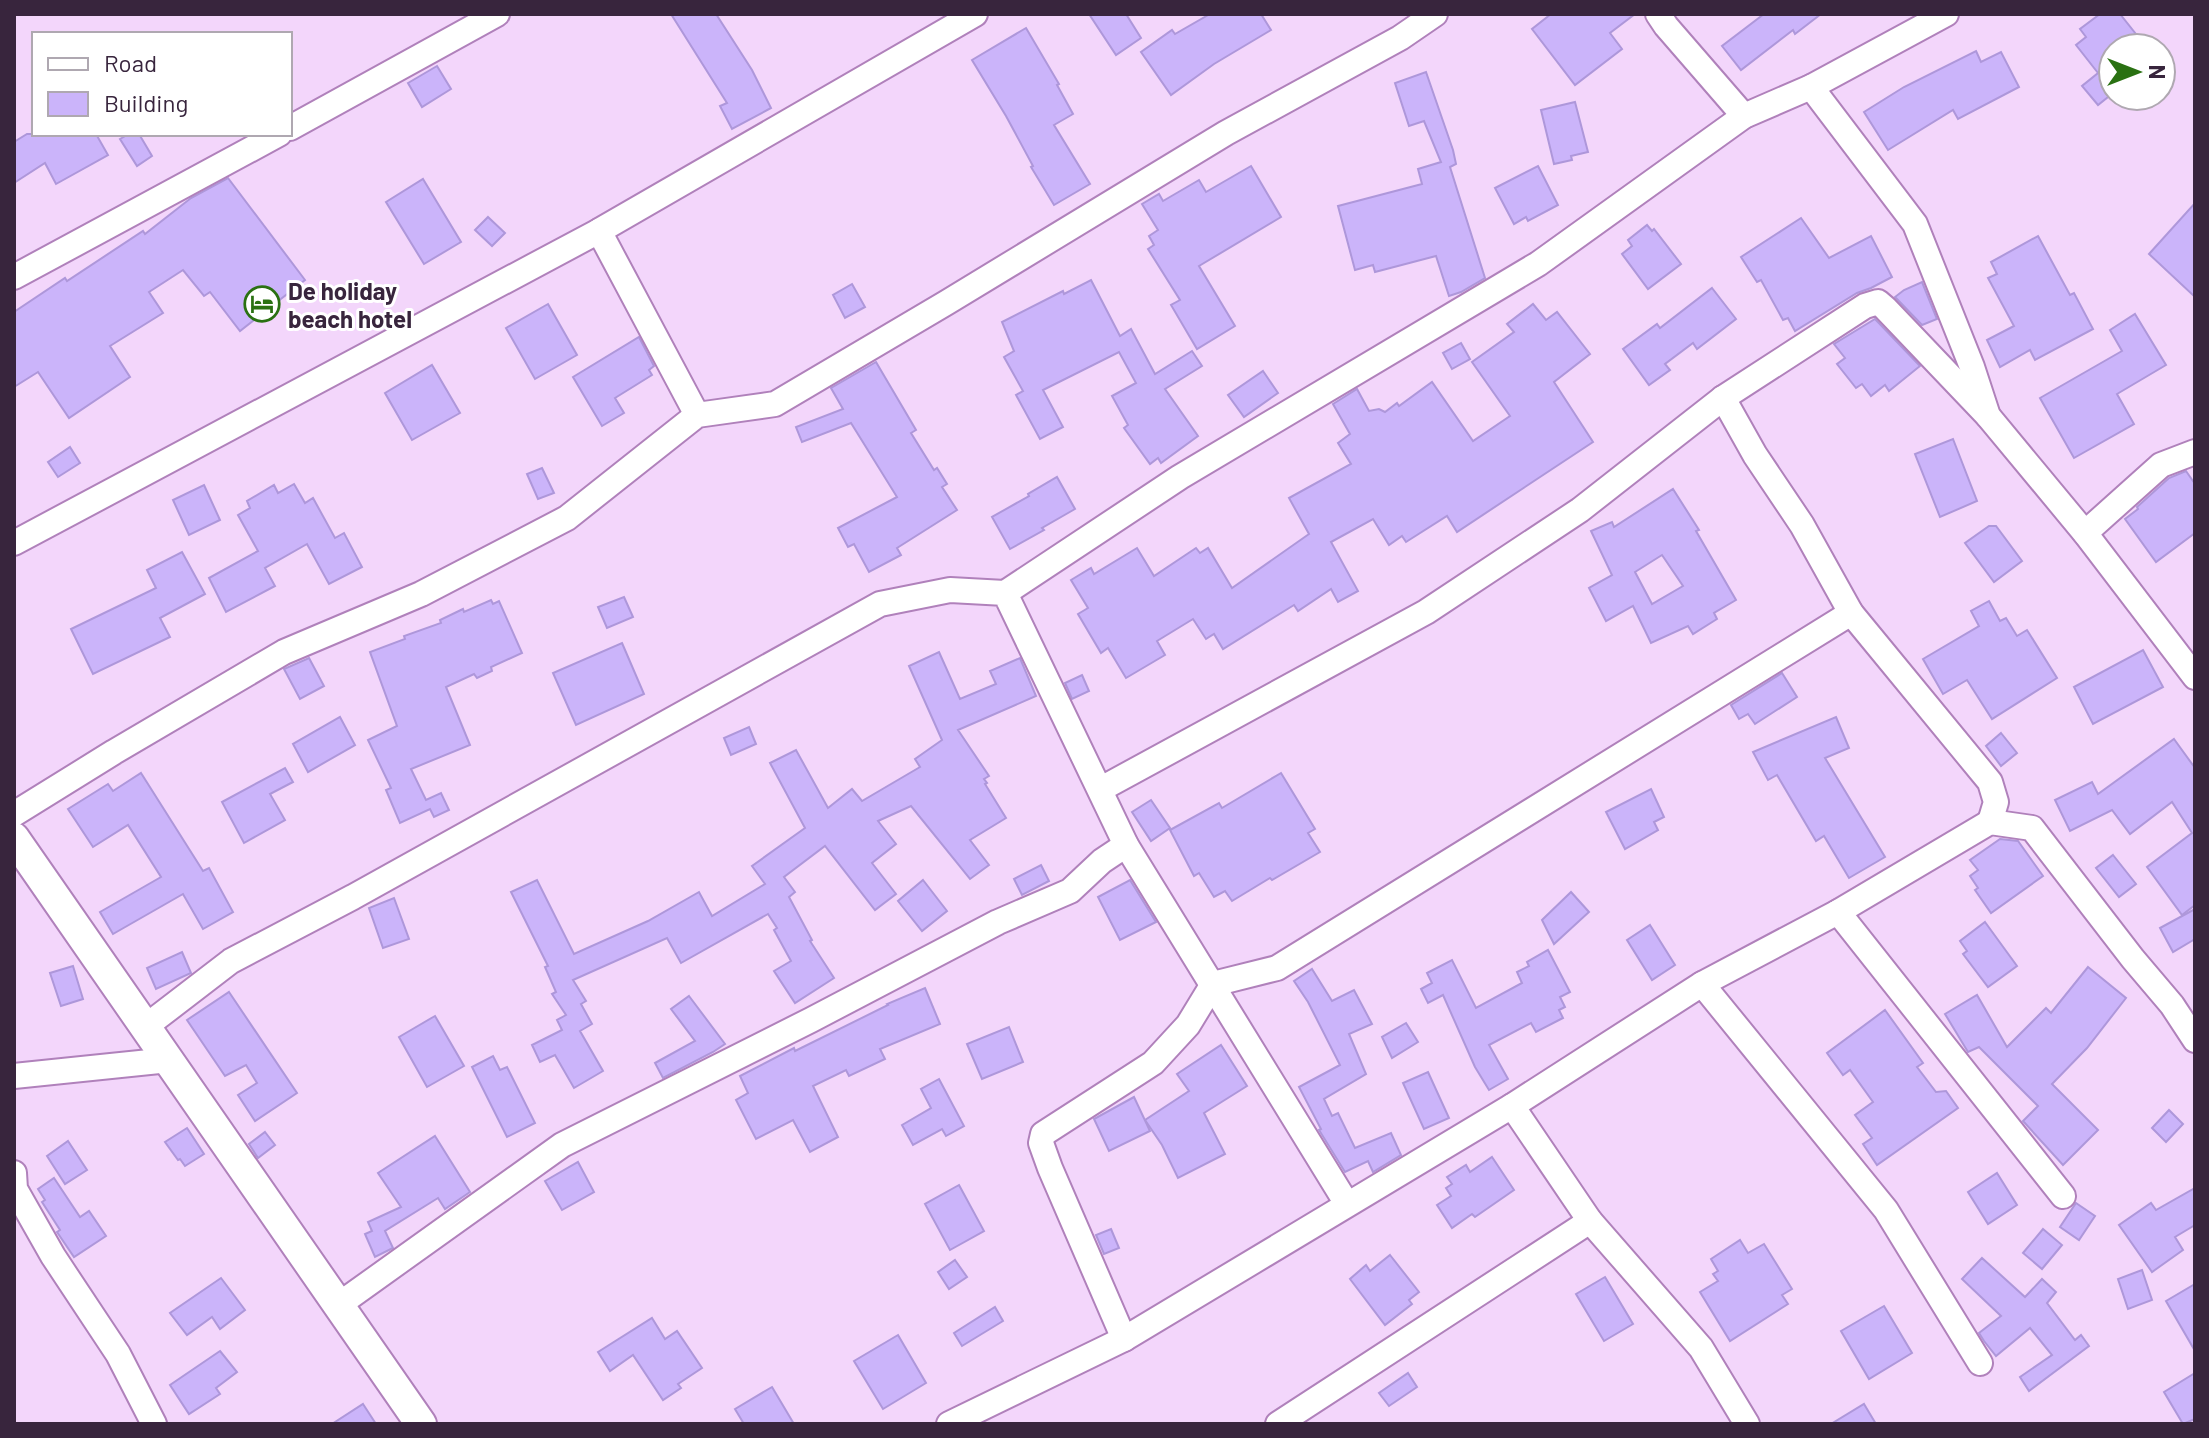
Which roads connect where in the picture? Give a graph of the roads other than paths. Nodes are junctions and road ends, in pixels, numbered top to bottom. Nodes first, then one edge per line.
1 (497, 14) edge
2 (975, 14) edge
3 (1435, 14) edge
4 (1658, 14) edge
5 (1946, 14) edge
6 (1811, 87) junction
7 (1744, 116) junction
8 (292, 127) edge
9 (275, 136) edge
10 (599, 231) junction
11 (14, 277) edge
12 (1723, 398) junction
13 (697, 415) junction
14 (1988, 416) junction
15 (2195, 452) edge
16 (2085, 533) junction
17 (14, 543) edge
18 (1005, 593) junction
19 (1851, 613) junction
20 (2195, 677) edge
21 (1101, 789) junction
22 (14, 814) edge
23 (1990, 822) junction
24 (14, 838) edge
25 (1126, 845) junction
26 (1838, 912) junction
27 (1213, 984) junction
28 (1702, 984) junction
29 (145, 1027) junction
30 (2195, 1040) edge
31 (169, 1060) junction
32 (14, 1076) edge
33 (1512, 1106) junction
34 (14, 1173) edge
35 (2063, 1196) dead end
36 (1347, 1204) junction
37 (1590, 1221) junction
38 (337, 1306) junction
39 (1124, 1339) junction
40 (1980, 1363) dead end
41 (962, 1422) edge
42 (154, 1424) edge
43 (421, 1424) edge
44 (1278, 1424) edge
45 (1747, 1424) edge

1 - 8 street
2 - 10 street
3 - 13 street
4 - 7 street
5 - 6 street
6 - 7 street
6 - 14 street
7 - 18 street
9 - 11 street
10 - 13 street
10 - 17 street
12 - 14 street
12 - 19 street
12 - 21 street
13 - 22 street
14 - 16 street
15 - 16 street
16 - 20 street
18 - 21 street
18 - 29 street
19 - 23 street
19 - 27 street
21 - 25 street
23 - 26 street
23 - 30 street
24 - 29 street
25 - 27 street
25 - 38 street
26 - 28 street
26 - 35 street
27 - 36 street
27 - 39 street
28 - 33 street
28 - 40 street
29 - 31 street
31 - 32 street
31 - 38 street
33 - 36 street
33 - 37 street
34 - 42 street
36 - 39 street
37 - 44 street
37 - 45 street
38 - 43 street
39 - 41 street

